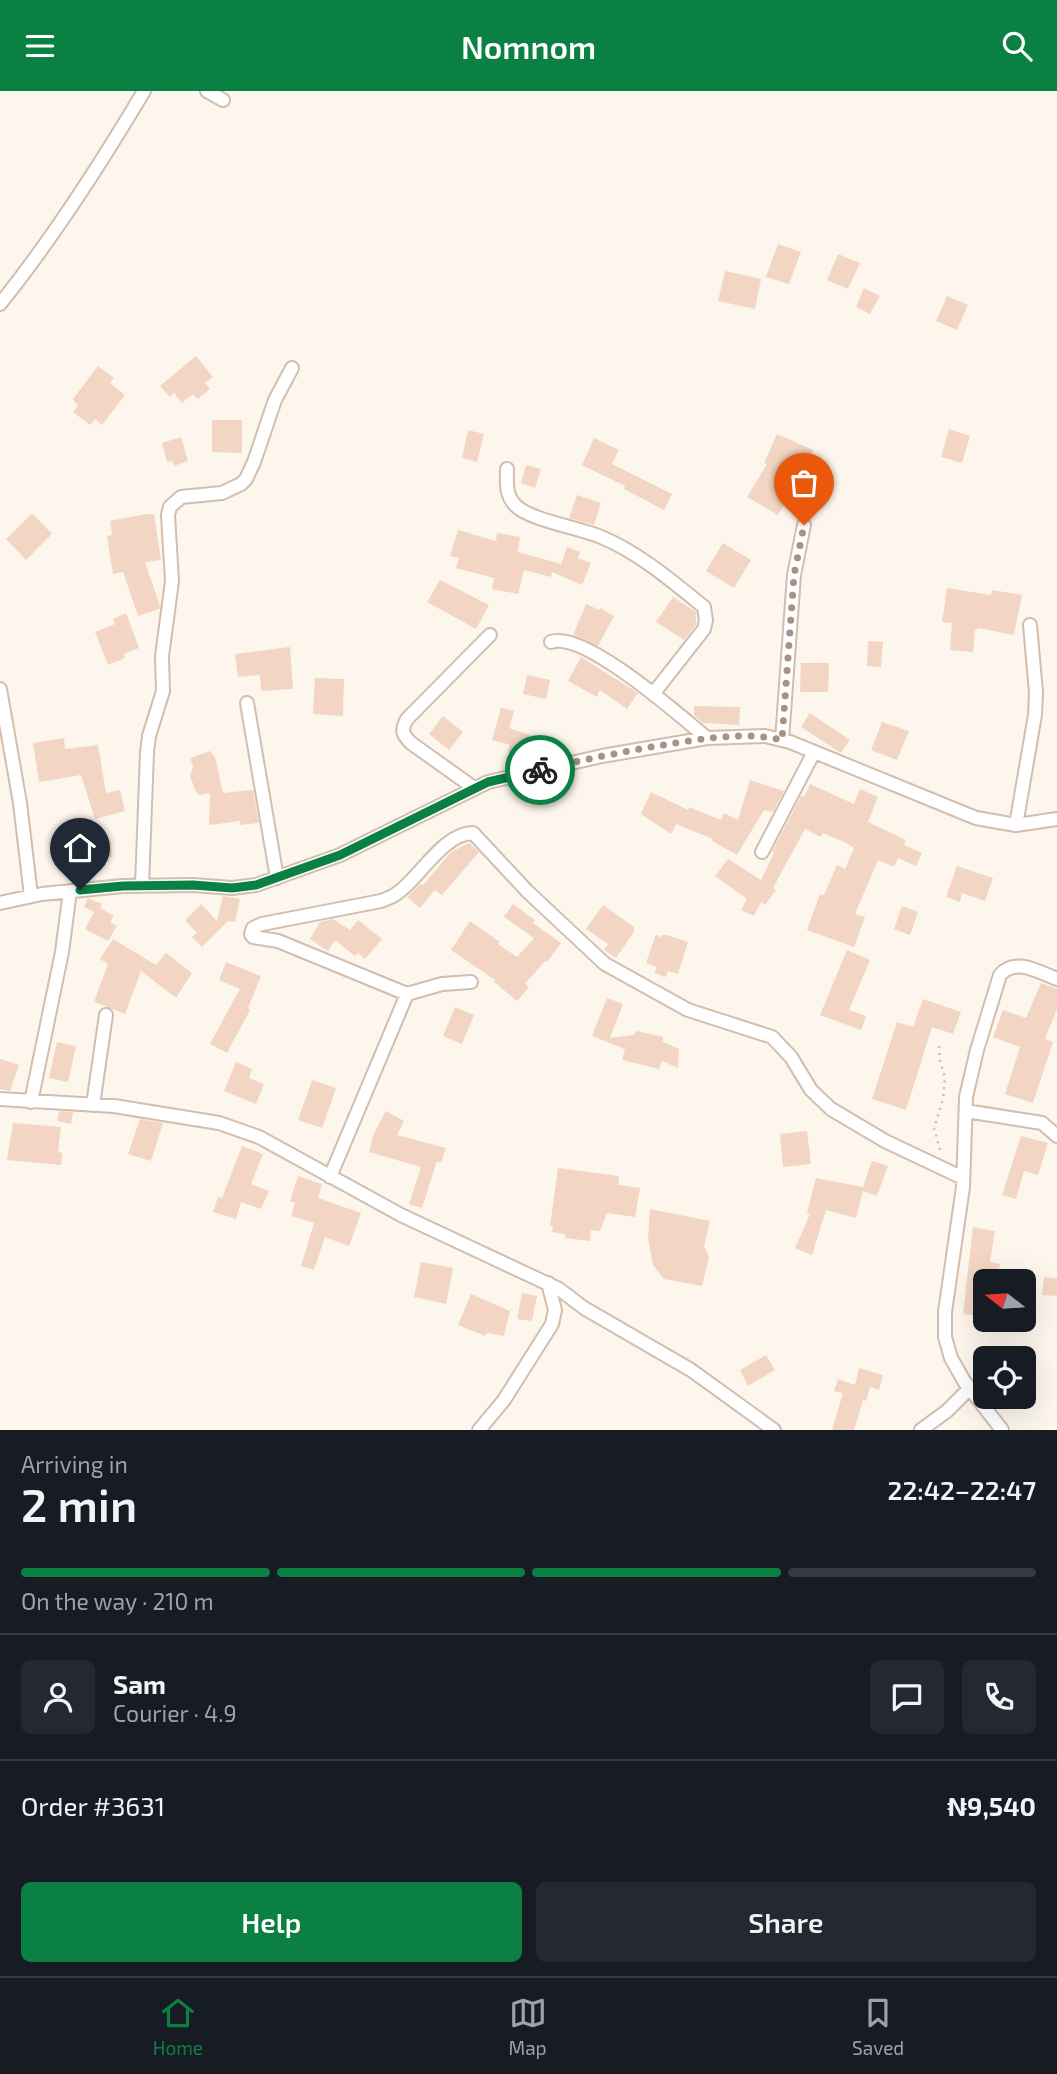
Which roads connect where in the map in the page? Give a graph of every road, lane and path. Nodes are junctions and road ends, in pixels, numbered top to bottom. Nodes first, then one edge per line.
1 (144, 91) edge
2 (207, 91) edge
3 (223, 100) dead end
4 (0, 304) edge
5 (292, 368) dead end
6 (508, 469) dead end
7 (804, 525) dead end
8 (1030, 625) dead end
9 (490, 635) dead end
10 (551, 642) dead end
11 (0, 689) edge
12 (653, 694) junction
13 (247, 703) dead end
14 (707, 738) junction
15 (782, 740) junction
16 (814, 752) junction
17 (474, 788) junction
18 (1057, 819) edge
19 (1016, 825) junction
20 (762, 852) dead end
21 (277, 877) junction
22 (142, 886) junction
23 (70, 891) junction
24 (31, 896) junction
25 (0, 903) edge
26 (1057, 979) edge
27 (471, 982) dead end
28 (407, 994) junction
29 (106, 1015) dead end
30 (939, 1046) dead end
31 (0, 1099) edge
32 (31, 1103) junction
33 (93, 1105) junction
34 (965, 1111) junction
35 (1057, 1136) edge
36 (941, 1168) junction
37 (330, 1177) junction
38 (963, 1178) junction
39 (548, 1283) junction
40 (970, 1388) junction
41 (479, 1430) edge
42 (774, 1430) edge
43 (921, 1430) edge
44 (1002, 1430) edge

1 - 4 street
2 - 3 street
5 - 22 street
6 - 12 street
7 - 15 street
8 - 19 street
9 - 17 street
10 - 12 street
11 - 24 street
12 - 14 street
13 - 21 street
14 - 15 street
14 - 17 street
15 - 16 street
16 - 19 street
16 - 20 street
17 - 21 street
18 - 19 street
21 - 22 street
22 - 23 street
23 - 24 street
23 - 32 street
24 - 25 street
26 - 34 street
27 - 28 street
28 - 36 street
28 - 37 street
29 - 33 street
30 - 36 path
31 - 32 street
32 - 33 street
33 - 37 street
34 - 35 street
34 - 38 street
36 - 38 street
37 - 39 street
38 - 40 street
39 - 41 street
39 - 42 street
40 - 43 street
40 - 44 street

